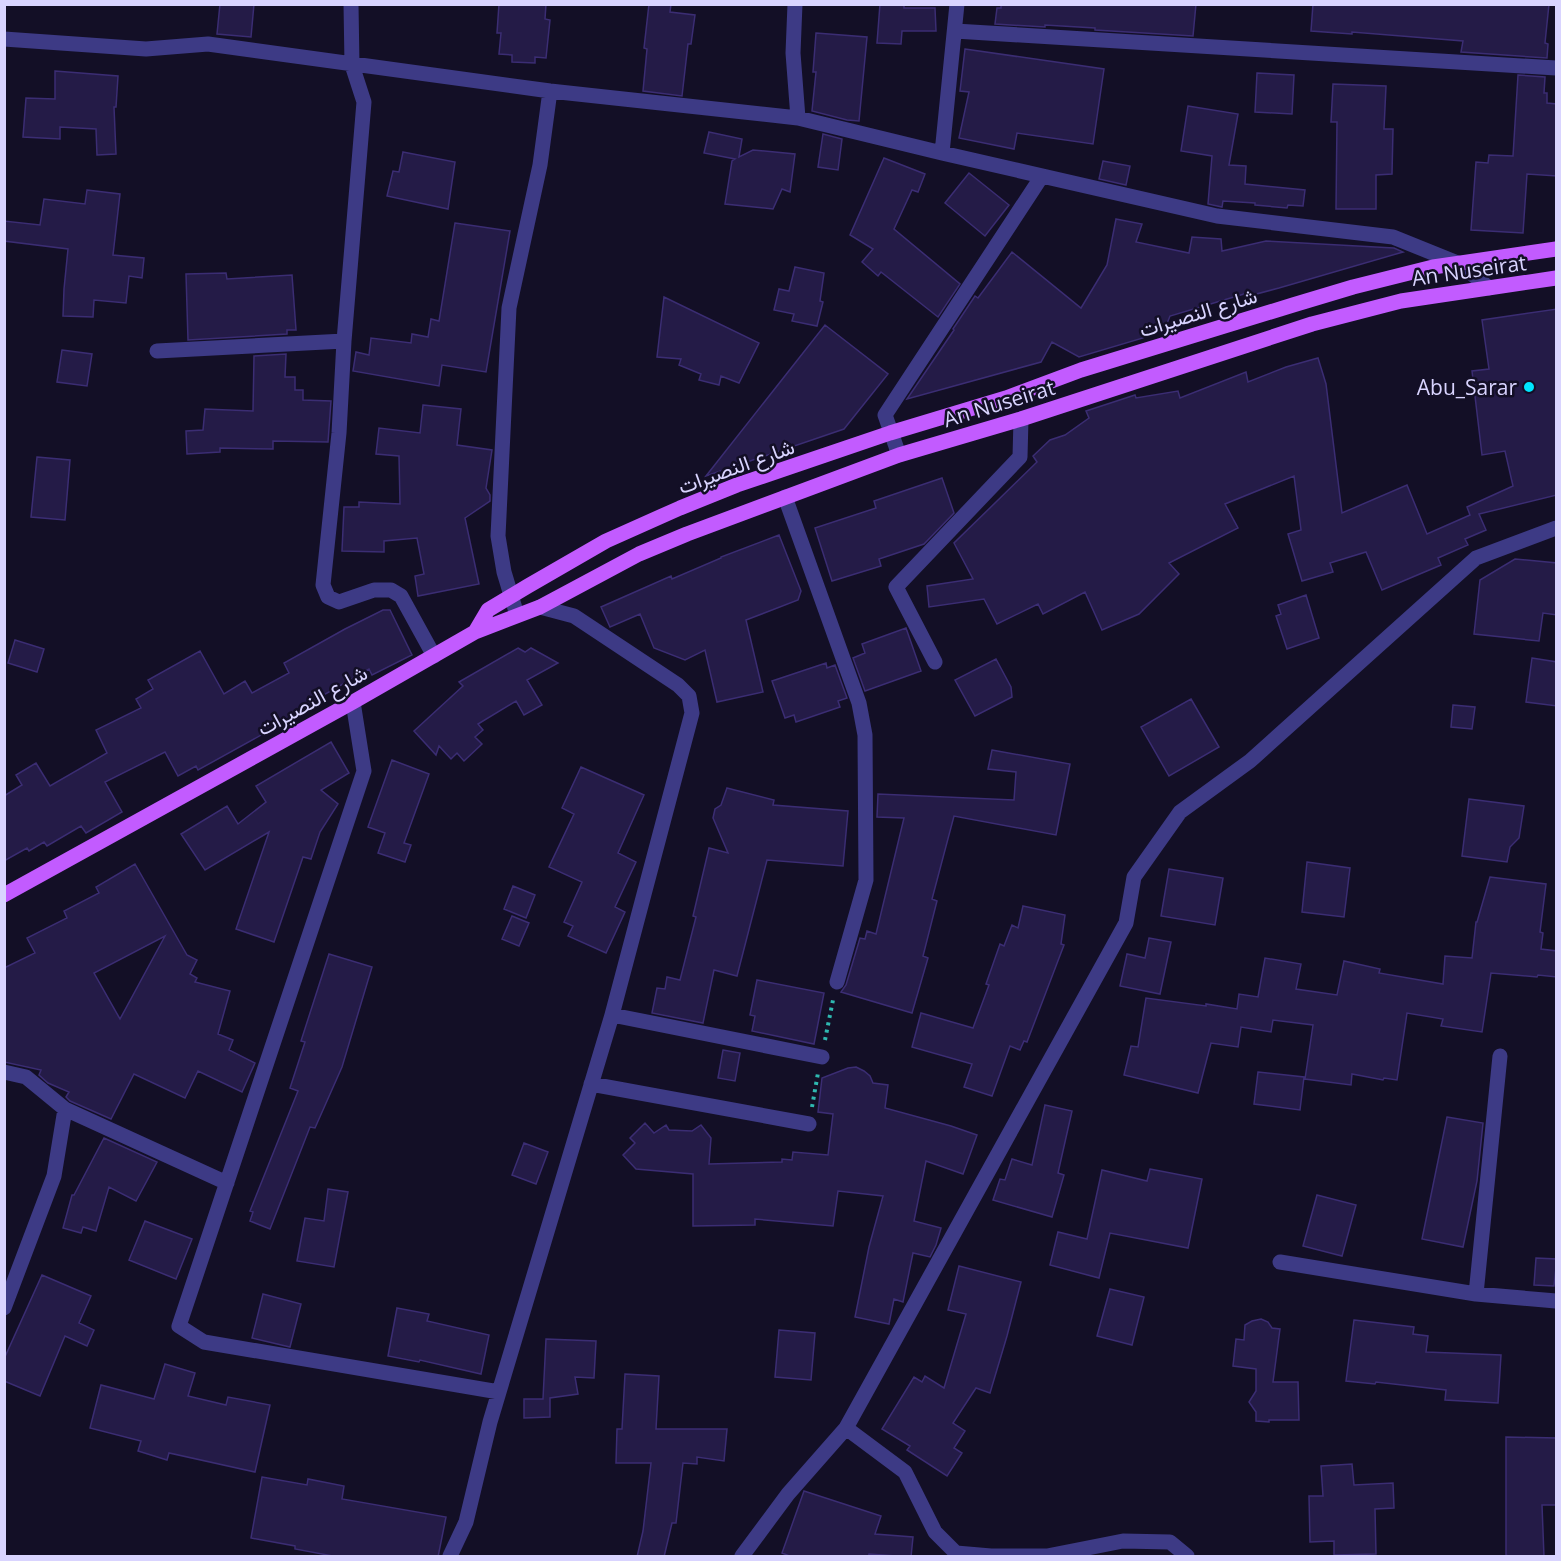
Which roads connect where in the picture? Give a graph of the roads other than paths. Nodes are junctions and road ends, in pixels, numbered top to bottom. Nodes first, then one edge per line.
1 (351, 4) edge
2 (795, 4) edge
3 (957, 4) edge
4 (955, 31) junction
5 (4, 39) edge
6 (352, 65) junction
7 (1557, 68) edge
8 (550, 91) junction
9 (798, 118) junction
10 (942, 153) junction
11 (1042, 176) junction
12 (1557, 249) edge
13 (1460, 264) junction
14 (1557, 278) edge
15 (1490, 288) junction
16 (344, 341) junction
17 (157, 351) dead end
18 (1020, 419) junction
19 (890, 433) junction
20 (899, 455) junction
21 (785, 497) junction
22 (1557, 528) edge
23 (511, 596) junction
24 (540, 607) junction
25 (517, 615) junction
26 (475, 632) junction
27 (434, 656) junction
28 (935, 662) dead end
29 (353, 702) junction
30 (4, 895) edge
31 (837, 982) dead end
32 (612, 1015) junction
33 (1500, 1056) dead end
34 (822, 1058) dead end
35 (4, 1072) edge
36 (591, 1084) junction
37 (65, 1109) junction
38 (809, 1124) dead end
39 (227, 1183) junction
40 (1280, 1262) dead end
41 (1476, 1294) junction
42 (1557, 1301) edge
43 (4, 1308) edge
44 (499, 1392) junction
45 (846, 1428) junction
46 (450, 1557) edge
47 (742, 1557) edge
48 (1187, 1557) edge

1 - 6 street
2 - 9 street
3 - 4 street
4 - 7 street
4 - 10 street
5 - 6 street
6 - 8 street
6 - 16 street
8 - 9 street
8 - 23 street
9 - 10 street
10 - 11 street
11 - 13 street
11 - 19 street
12 - 13 main road, شارع النصيرات
13 - 15 street
13 - 19 main road, شارع النصيرات
14 - 15 main road, An Nuseirat
15 - 18 main road, An Nuseirat
16 - 17 street
16 - 27 street
18 - 20 main road, An Nuseirat
18 - 28 street
19 - 20 street
19 - 23 main road, شارع النصيرات
20 - 21 main road, An Nuseirat
21 - 24 main road, An Nuseirat
21 - 31 street
22 - 45 street
23 - 25 street
23 - 26 main road, شارع النصيرات
24 - 25 main road, An Nuseirat
24 - 32 street
25 - 26 main road, An Nuseirat
26 - 27 main road, شارع النصيرات
27 - 29 main road, شارع النصيرات
29 - 30 main road, شارع النصيرات
29 - 39 street
32 - 34 street
32 - 36 street
33 - 41 street
35 - 37 street
36 - 38 street
36 - 44 street
37 - 39 street
37 - 43 street
39 - 44 street
40 - 41 street
41 - 42 street
44 - 46 street
45 - 47 street
45 - 48 street

